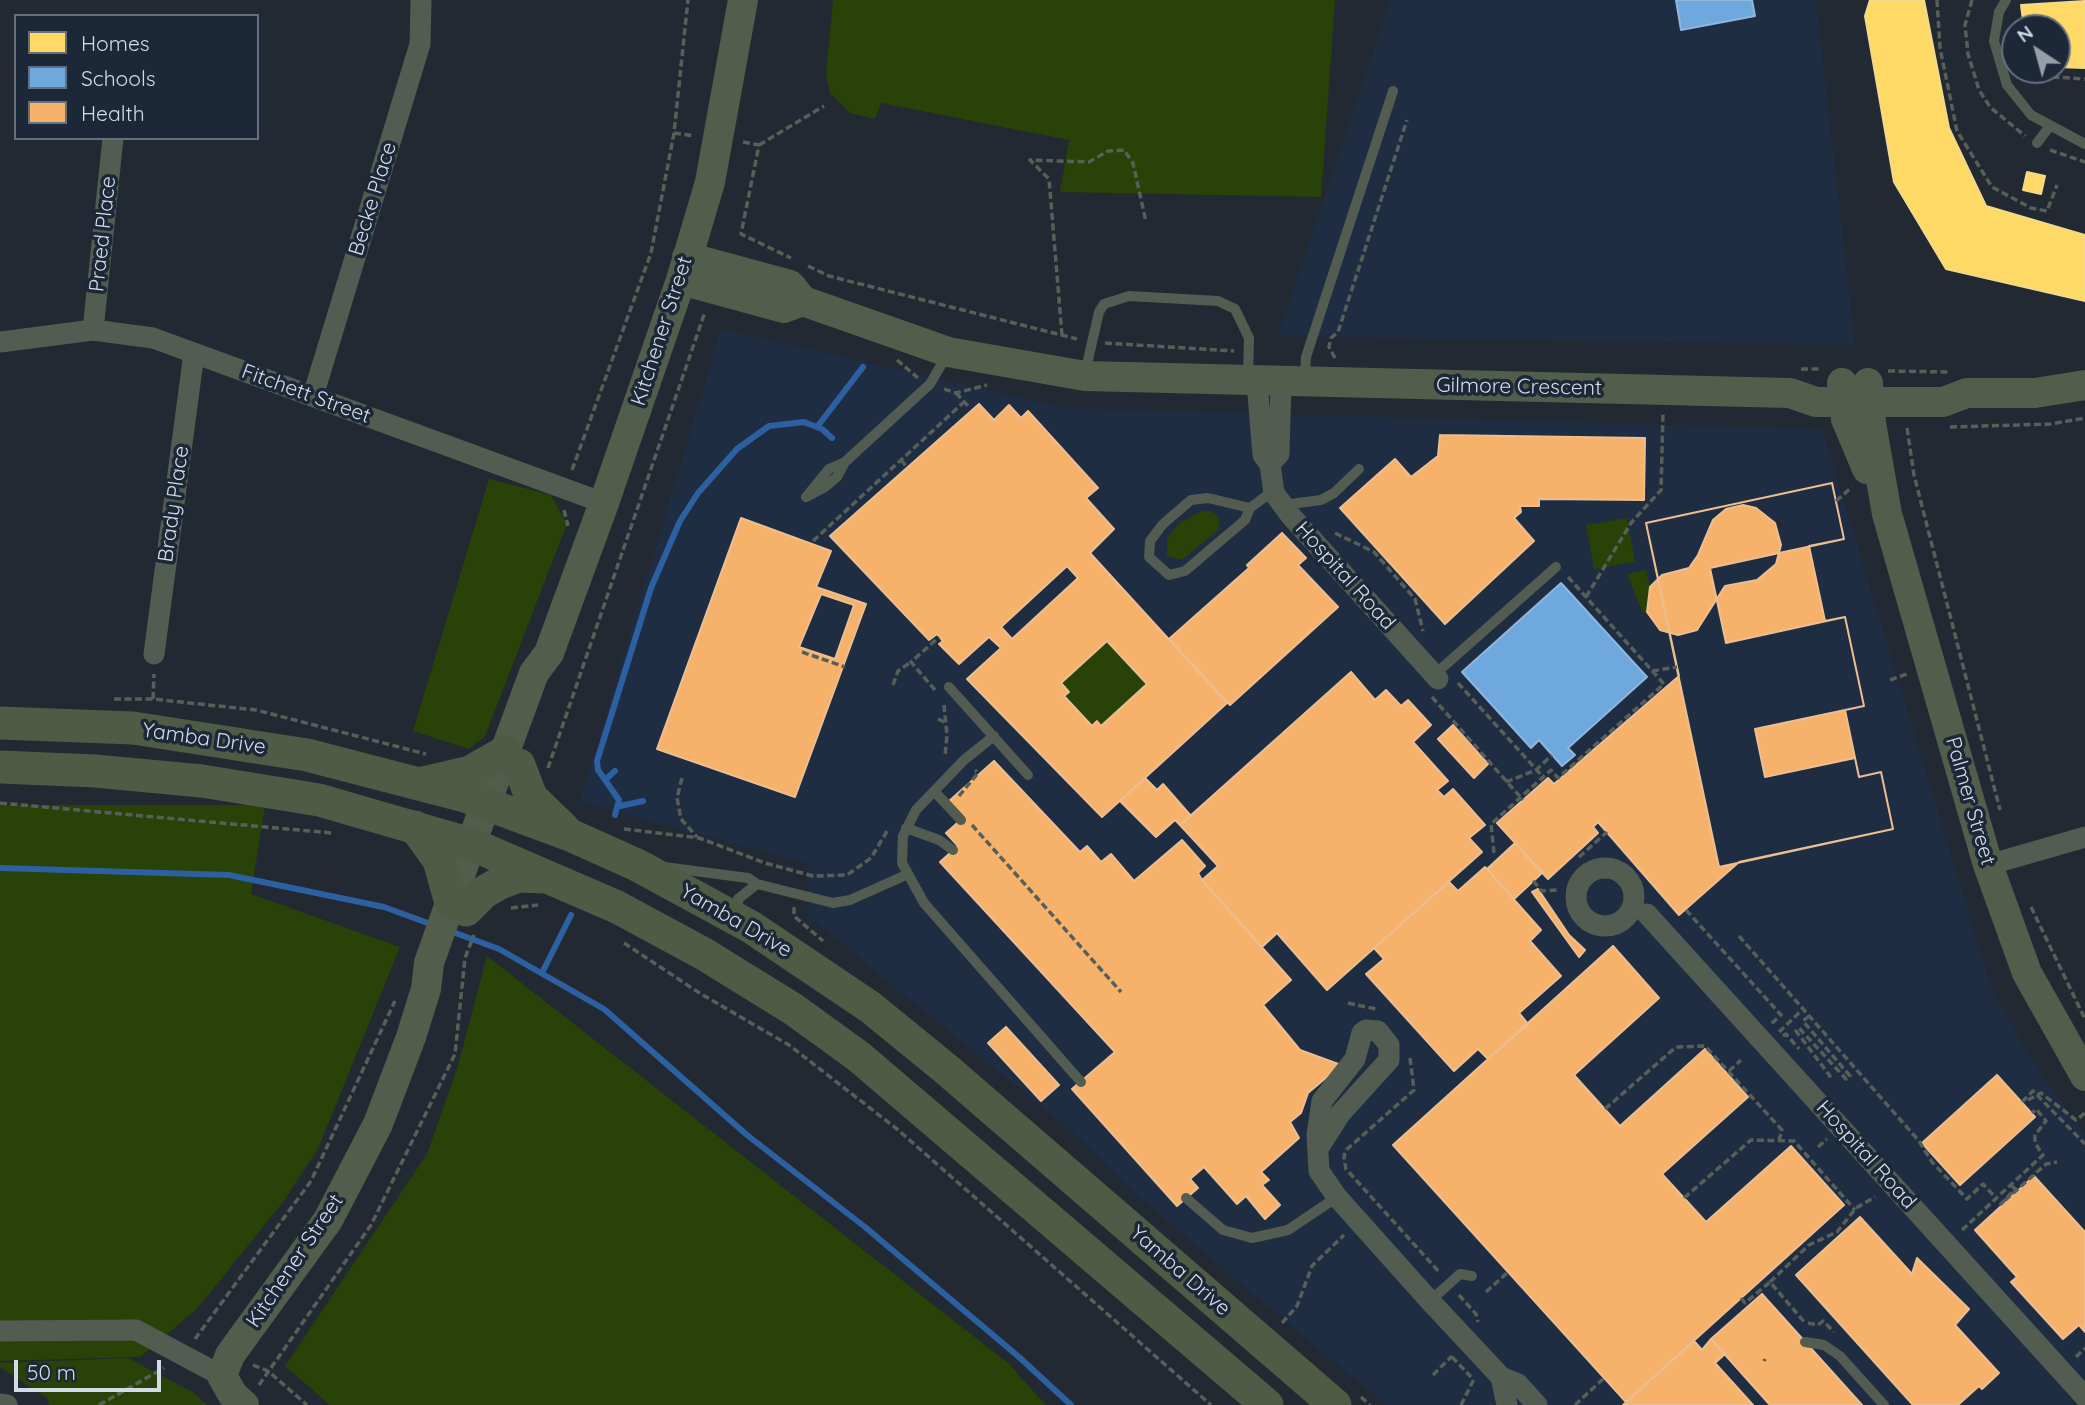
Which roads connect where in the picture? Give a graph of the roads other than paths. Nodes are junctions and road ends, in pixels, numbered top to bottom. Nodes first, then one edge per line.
1 (421, 0) edge
2 (743, 0) edge
3 (2006, 0) edge
4 (1393, 91) dead end
5 (2049, 127) junction
6 (113, 140) edge
7 (2037, 143) dead end
8 (2085, 144) edge
9 (684, 269) junction
10 (93, 330) junction
11 (0, 342) edge
12 (948, 352) junction
13 (194, 354) junction
14 (1274, 373) junction
15 (1085, 376) junction
16 (1857, 385) junction
17 (2085, 385) edge
18 (313, 397) junction
19 (845, 462) dead end
20 (1359, 469) dead end
21 (1278, 498) junction
22 (604, 503) junction
23 (1250, 508) junction
24 (1559, 569) road end
25 (154, 654) road end
26 (1434, 682) joint
27 (949, 687) dead end
28 (0, 723) edge
29 (994, 736) junction
30 (524, 764) junction
31 (0, 767) edge
32 (1028, 775) dead end
33 (420, 784) junction
34 (934, 792) junction
35 (494, 808) junction
36 (965, 821) road end
37 (415, 827) junction
38 (906, 828) junction
39 (570, 835) junction
40 (2085, 837) edge
41 (479, 847) junction
42 (953, 850) dead end
43 (637, 865) junction
44 (1988, 865) junction
45 (906, 875) junction
46 (757, 884) junction
47 (551, 890) junction
48 (1633, 894) junction
49 (458, 906) junction
50 (1647, 914) junction
51 (1622, 920) junction
52 (751, 927) junction
53 (2085, 1076) edge
54 (1081, 1082) dead end
55 (1319, 1147) junction
56 (1337, 1197) junction
57 (1186, 1198) dead end
58 (1472, 1276) dead end
59 (1430, 1301) junction
60 (0, 1331) edge
61 (1805, 1342) dead end
62 (222, 1376) junction
63 (1507, 1396) edge
64 (2085, 1397) edge
65 (249, 1399) edge
66 (0, 1404) edge
67 (1337, 1404) edge
68 (7, 1405) edge
69 (1267, 1405) edge
70 (1537, 1405) edge
71 (1884, 1405) edge

1 - 18 street, Becke Place
2 - 9 street, Kitchener Street
3 - 5 lane
4 - 14 lane
5 - 7 lane
5 - 8 lane
6 - 10 street, Praed Place
9 - 12 street, Gilmore Crescent
9 - 22 street, Kitchener Street
10 - 11 street, Fitchett Street
10 - 13 street, Fitchett Street
12 - 15 street, Gilmore Crescent
12 - 19 lane
13 - 18 street, Fitchett Street
13 - 25 street, Brady Place
14 - 15 street, Gilmore Crescent
14 - 15 lane
14 - 16 street, Gilmore Crescent
14 - 21 street
16 - 17 street, Gilmore Crescent
16 - 44 street, Palmer Street
18 - 22 street, Fitchett Street
20 - 21 lane
21 - 23 lane
21 - 26 street, Hospital Road
22 - 30 street, Kitchener Street
23 - 23 lane
24 - 26 lane
27 - 29 lane
28 - 33 main road, Yamba Drive
29 - 32 lane
29 - 34 lane
30 - 33 main road
30 - 35 street, Kitchener Street
30 - 39 main road
31 - 37 main road, Yamba Drive
33 - 35 main road, Yamba Drive
34 - 36 lane
34 - 38 lane
35 - 39 main road, Yamba Drive
35 - 41 street, Kitchener Street
37 - 41 main road, Yamba Drive
37 - 49 main road
38 - 42 lane
38 - 45 lane
39 - 43 main road, Yamba Drive
40 - 44 street
41 - 47 main road, Yamba Drive
41 - 49 street, Kitchener Street
43 - 46 lane
43 - 52 main road, Yamba Drive
44 - 53 street, Palmer Street
45 - 46 lane
45 - 54 lane
46 - 52 lane
47 - 49 main road
47 - 69 main road, Yamba Drive
48 - 50 street, Hospital Road
48 - 51 street
48 - 51 street, Hospital Road
49 - 62 street, Kitchener Street
50 - 51 street, Hospital Road
50 - 64 street, Hospital Road
52 - 67 main road, Yamba Drive
55 - 55 street
55 - 56 street
56 - 57 lane
56 - 59 street
58 - 59 lane
59 - 63 street
60 - 62 street
61 - 71 lane
62 - 65 street
63 - 70 street
66 - 68 street

